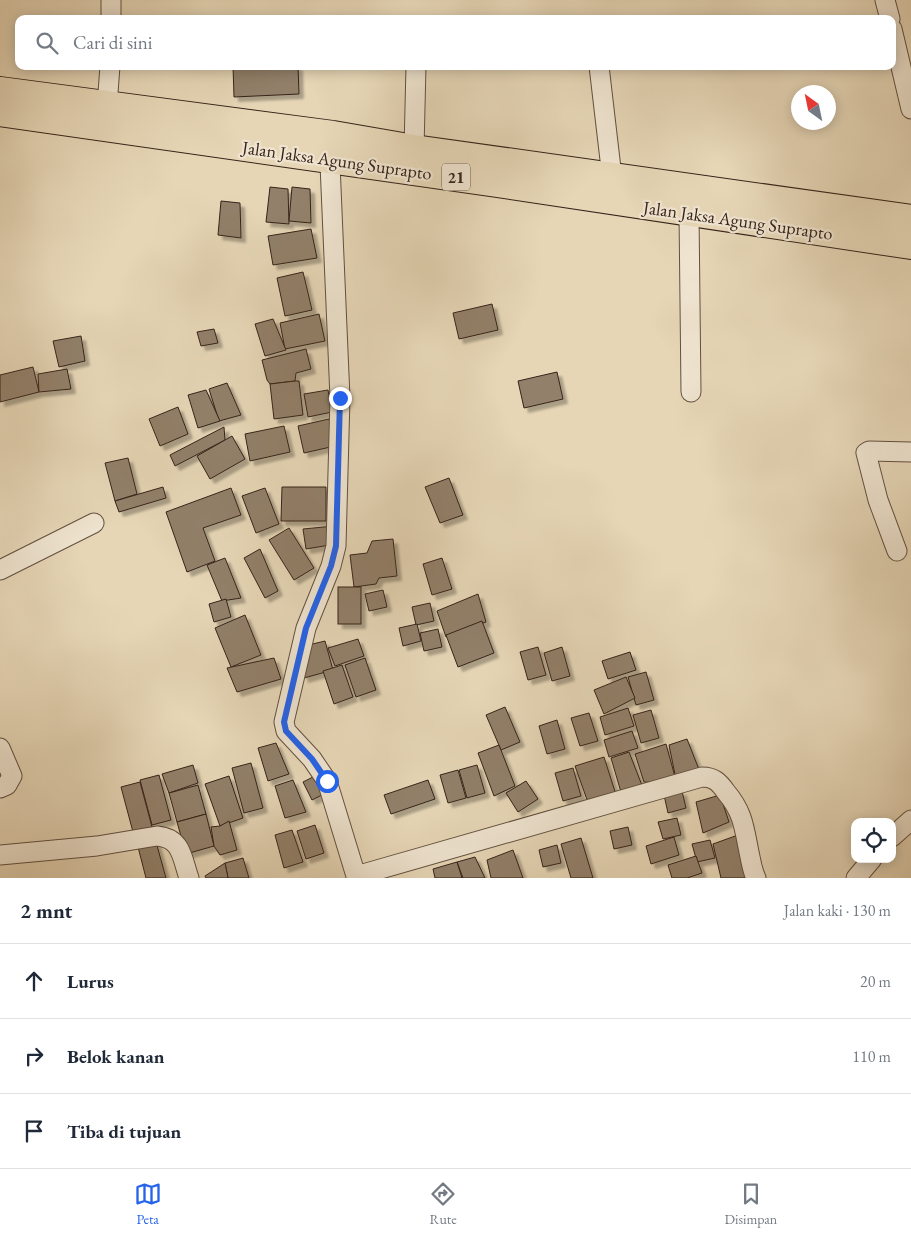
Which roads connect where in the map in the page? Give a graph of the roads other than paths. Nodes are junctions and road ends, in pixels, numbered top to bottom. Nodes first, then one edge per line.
1 (111, 0) edge
2 (885, 0) edge
3 (111, 15) edge
4 (889, 15) edge
5 (896, 46) edge
6 (110, 70) edge
7 (416, 70) edge
8 (599, 70) edge
9 (0, 91) edge
10 (107, 106) junction
11 (911, 109) edge
12 (0, 112) edge
13 (332, 147) junction
14 (414, 148) junction
15 (612, 176) junction
16 (689, 213) junction
17 (911, 219) edge
18 (911, 245) edge
19 (691, 392) dead end
20 (911, 452) edge
21 (94, 523) dead end
22 (897, 551) dead end
23 (0, 570) edge
24 (0, 748) edge
25 (0, 788) edge
26 (911, 820) edge
27 (896, 833) edge
28 (0, 855) edge
29 (869, 863) edge
30 (355, 877) edge
31 (189, 878) edge
32 (756, 878) edge
33 (856, 878) edge

1 - 3 street
2 - 4 street
5 - 11 street
6 - 10 street
7 - 14 street
8 - 15 street
9 - 10 highway, Jalan Jaksa Agung Suprapto / 21
10 - 13 highway, Jalan Jaksa Agung Suprapto / 21
12 - 13 highway, Jalan Jaksa Agung Suprapto / 21
13 - 14 highway, Jalan Jaksa Agung Suprapto / 21
13 - 16 highway, Jalan Jaksa Agung Suprapto / 21
13 - 30 street
14 - 15 highway, Jalan Jaksa Agung Suprapto / 21
15 - 17 highway, Jalan Jaksa Agung Suprapto / 21
16 - 18 highway, Jalan Jaksa Agung Suprapto / 21
16 - 19 street
20 - 22 street
21 - 23 street
24 - 25 street
26 - 27 street
28 - 31 street
29 - 33 street
30 - 32 street

